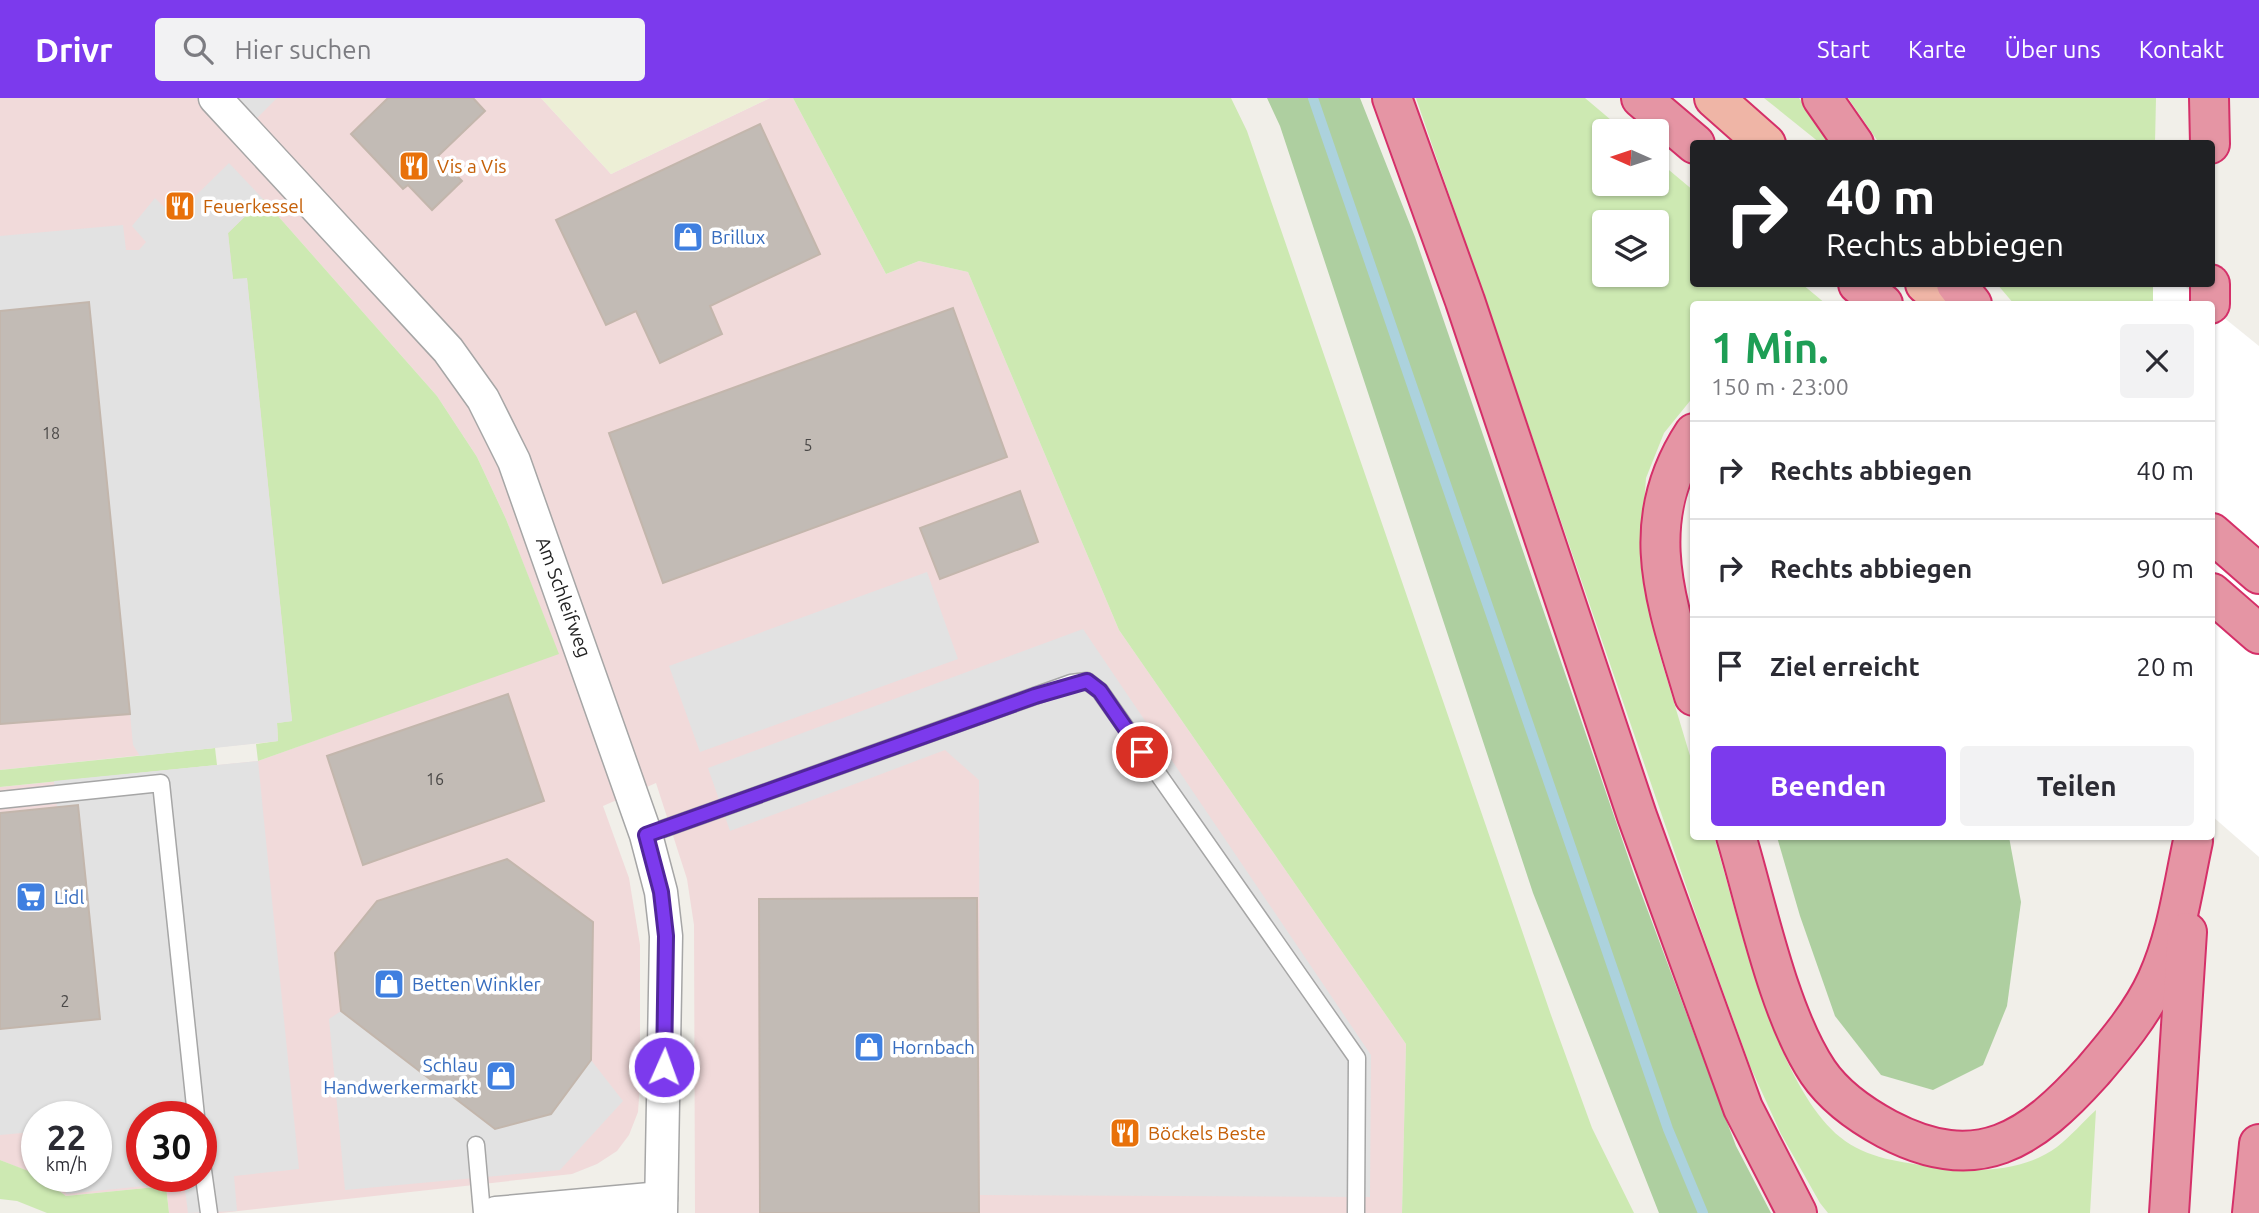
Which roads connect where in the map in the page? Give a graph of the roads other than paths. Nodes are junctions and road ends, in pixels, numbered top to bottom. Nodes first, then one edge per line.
1 (215, 98) edge
2 (1392, 98) edge
3 (1641, 98) edge
4 (1714, 98) edge
5 (1822, 98) edge
6 (2209, 98) edge
7 (1690, 140) edge
8 (1761, 140) edge
9 (1851, 140) edge
10 (2210, 140) edge
11 (1862, 287) edge
12 (1929, 287) edge
13 (1958, 287) edge
14 (1878, 301) edge
15 (1945, 301) edge
16 (1970, 301) edge
17 (1690, 439) edge
18 (2215, 536) edge
19 (2259, 573) edge
20 (2215, 596) edge
21 (2259, 634) edge
22 (1690, 682) edge
23 (0, 800) edge
24 (646, 835) junction
25 (1737, 840) edge
26 (2193, 840) edge
27 (2193, 840) edge
28 (194, 1101) edge
29 (2259, 1144) edge
30 (477, 1145) dead end
31 (206, 1192) edge
32 (661, 1205) edge
33 (209, 1213) edge
34 (482, 1213) edge
35 (496, 1213) edge
36 (1356, 1213) edge
37 (1797, 1213) edge
38 (2169, 1213) edge
39 (2252, 1213) edge

1 - 24 street, Am Schleifweg
2 - 37 highway
3 - 7 highway
4 - 8 highway
5 - 9 highway
6 - 10 highway
11 - 14 highway
12 - 15 highway
13 - 16 highway
17 - 22 highway
18 - 19 highway
20 - 21 highway
23 - 28 lane
24 - 32 street, Am Schleifweg
24 - 36 lane
25 - 26 highway
27 - 38 highway
29 - 39 highway
30 - 34 lane
31 - 33 lane
32 - 35 street, Am Schleifweg

